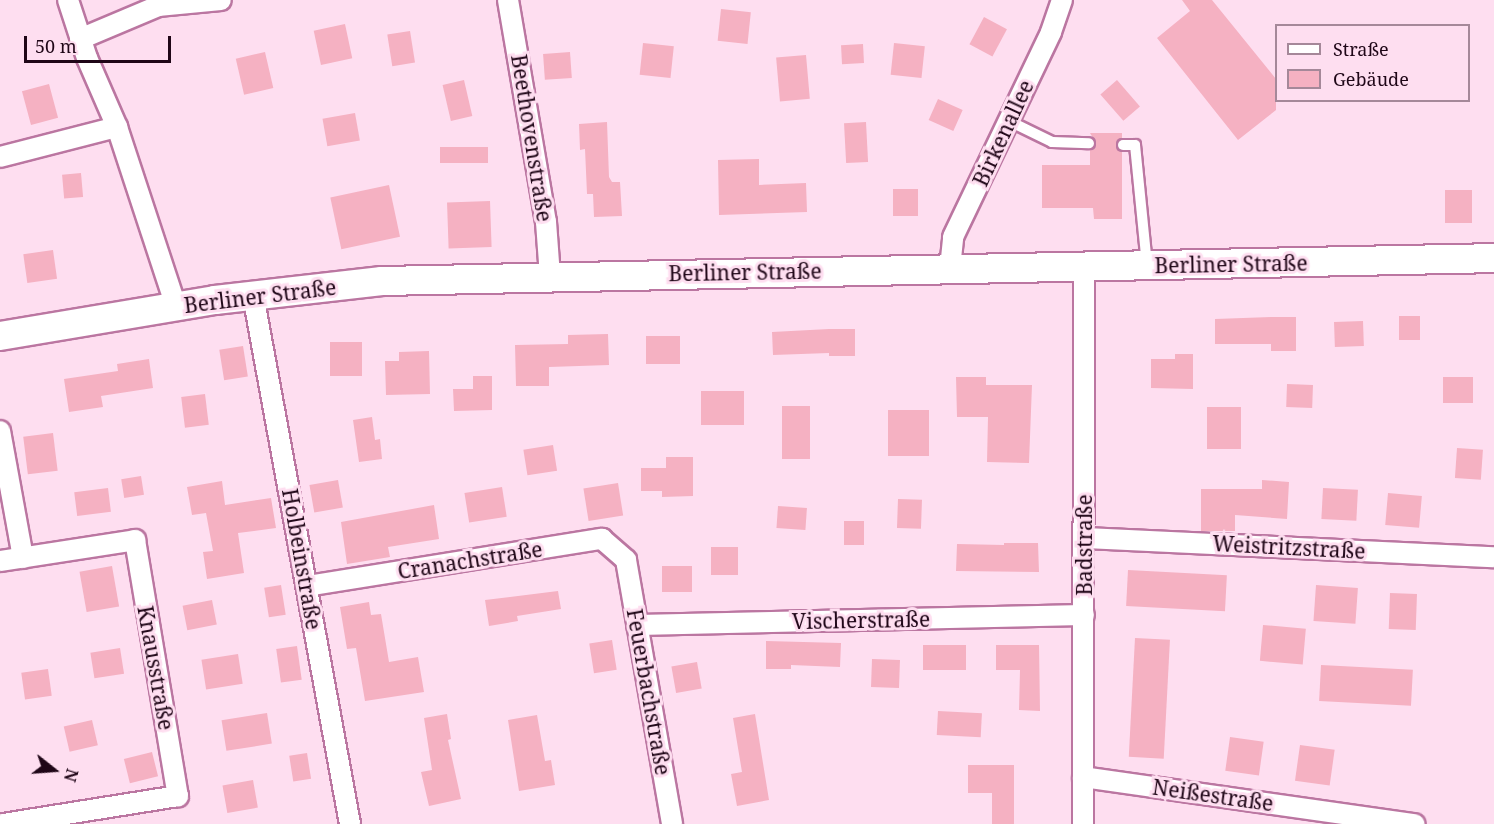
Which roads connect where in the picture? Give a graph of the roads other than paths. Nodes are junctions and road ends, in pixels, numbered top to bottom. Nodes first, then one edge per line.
1 (68, 0) edge
2 (221, 0) edge
3 (508, 0) edge
4 (1062, 0) edge
5 (81, 39) junction
6 (1009, 121) junction
7 (117, 127) junction
8 (1089, 144) dead end
9 (1123, 145) dead end
10 (0, 157) edge
11 (1494, 258) edge
12 (1084, 266) junction
13 (1147, 266) junction
14 (950, 268) junction
15 (550, 276) junction
16 (253, 295) junction
17 (176, 306) junction
18 (0, 336) edge
19 (0, 431) edge
20 (1085, 538) junction
21 (1494, 557) edge
22 (23, 558) junction
23 (626, 560) joint
24 (0, 561) edge
25 (307, 586) junction
26 (1084, 615) junction
27 (637, 625) junction
28 (1083, 777) junction
29 (3, 824) edge
30 (350, 824) edge
31 (672, 824) edge
32 (1083, 824) edge
33 (1415, 824) edge

1 - 5 street
2 - 5 street
3 - 15 street, Beethovenstraße
4 - 6 street, Birkenallee
5 - 7 street
6 - 8 lane
6 - 14 street, Birkenallee
7 - 10 street
7 - 17 street
9 - 13 lane
11 - 13 main road, Berliner Straße
12 - 13 main road, Berliner Straße
12 - 14 main road, Berliner Straße
12 - 20 street, Badstraße
14 - 15 main road, Berliner Straße
15 - 16 main road, Berliner Straße
16 - 17 main road, Berliner Straße
16 - 25 street, Holbeinstraße
17 - 18 main road, Berliner Straße
19 - 22 street
20 - 21 street, Weistritzstraße
20 - 26 street, Badstraße
22 - 24 street
22 - 29 street, Knausstraße
23 - 25 street, Cranachstraße
23 - 27 street, Feuerbachstraße
25 - 30 street, Holbeinstraße
26 - 27 street, Vischerstraße
26 - 28 street, Badstraße
27 - 31 street, Feuerbachstraße
28 - 32 street, Badstraße
28 - 33 street, Neißestraße

